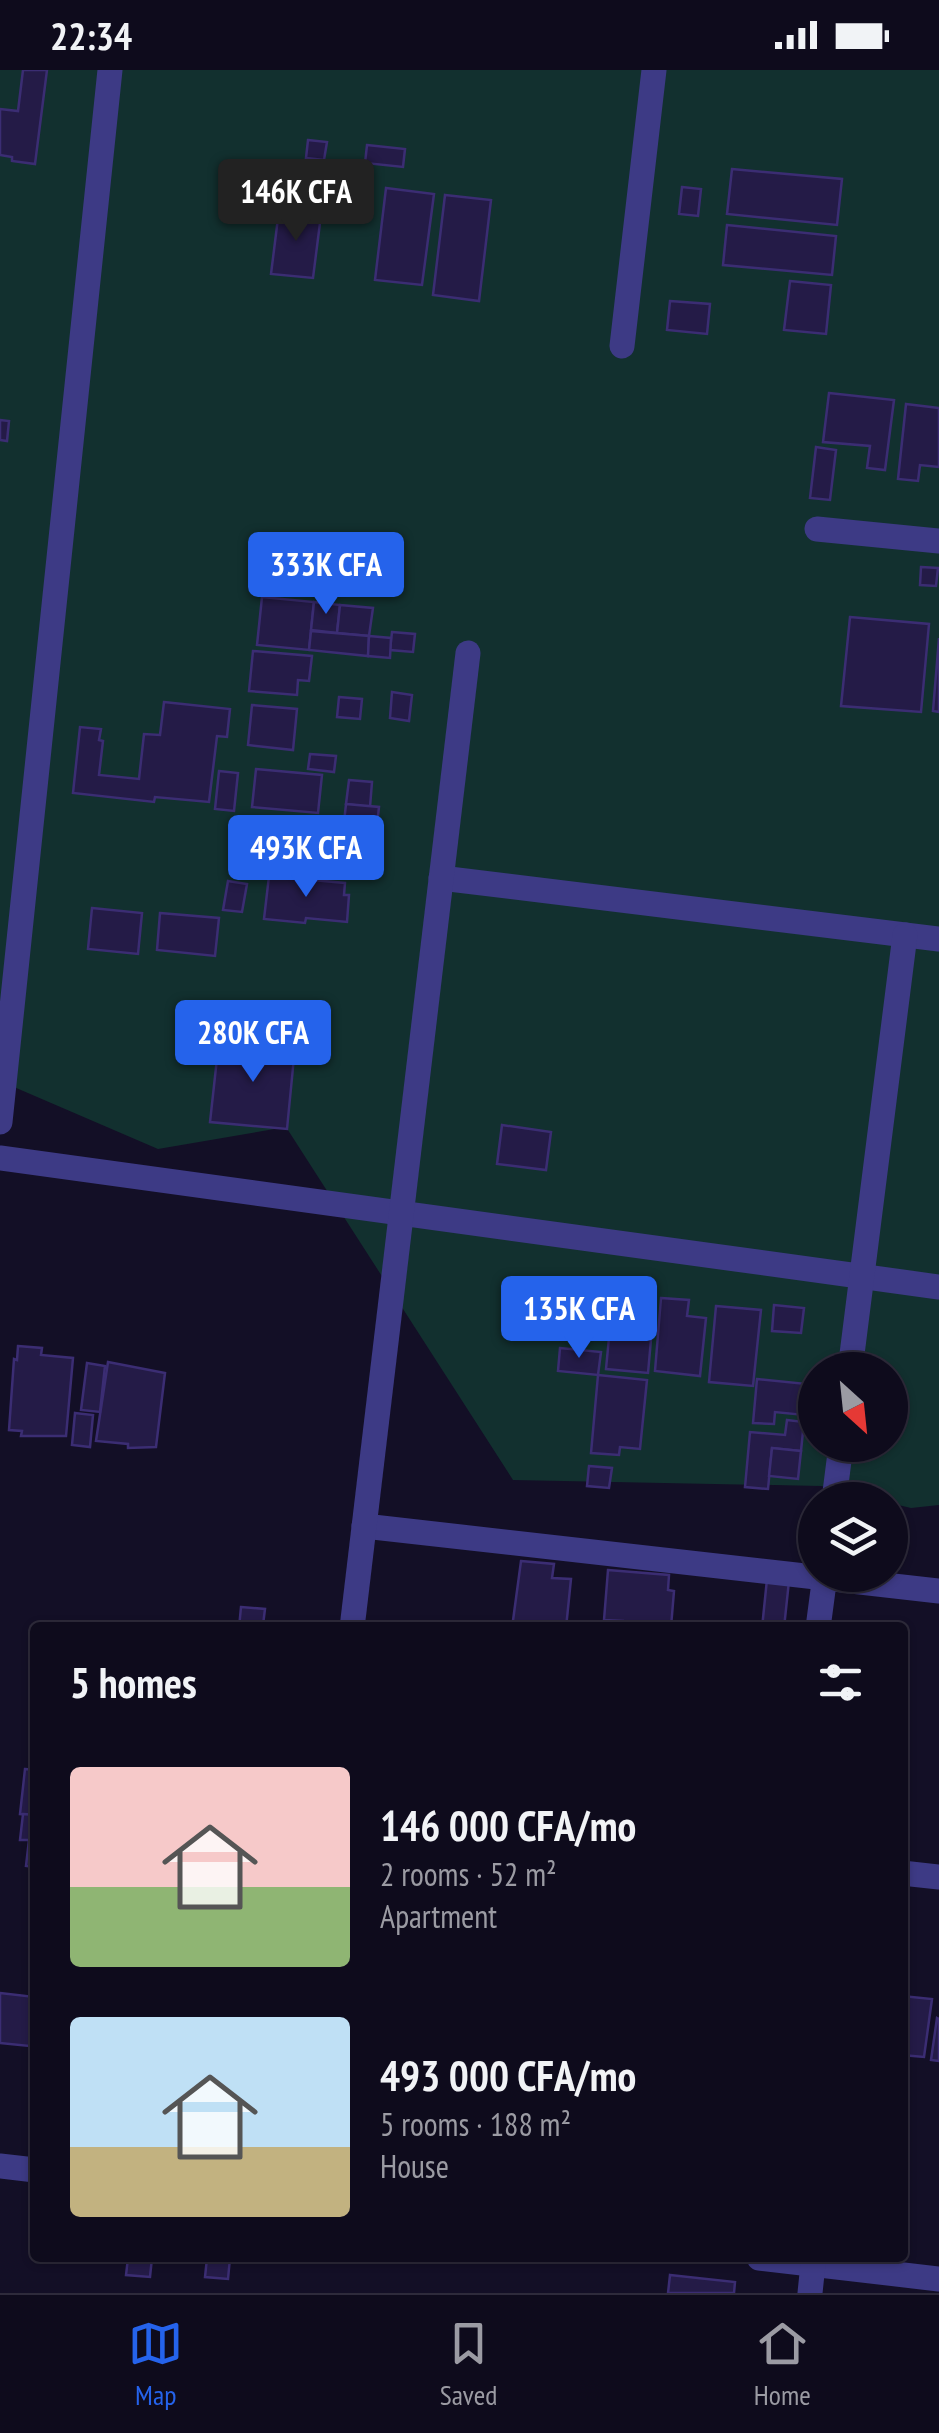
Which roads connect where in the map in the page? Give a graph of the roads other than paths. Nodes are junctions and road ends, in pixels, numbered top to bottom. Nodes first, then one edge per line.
1 (110, 70) edge
2 (654, 70) edge
3 (622, 346) dead end
4 (817, 528) dead end
5 (939, 541) edge
6 (468, 652) dead end
7 (441, 878) junction
8 (905, 935) junction
9 (939, 939) edge
10 (9, 959) edge
11 (0, 1122) edge
12 (0, 1158) edge
13 (403, 1214) junction
14 (862, 1276) junction
15 (939, 1287) edge
16 (852, 1352) edge
17 (364, 1526) junction
18 (798, 1573) edge
19 (908, 1587) edge
20 (939, 1591) edge
21 (823, 1592) edge
22 (353, 1622) edge
23 (819, 1622) edge
24 (908, 1874) edge
25 (939, 1877) edge
26 (0, 2166) edge
27 (30, 2169) edge
28 (795, 2262) edge
29 (813, 2264) junction
30 (939, 2279) edge
31 (810, 2293) edge

1 - 10 street
2 - 3 street
4 - 5 street
6 - 7 street
7 - 8 street
7 - 13 street
8 - 9 street
8 - 14 street
10 - 11 street
12 - 13 street
13 - 14 street
13 - 17 street
14 - 15 street
14 - 16 street
17 - 18 street
17 - 22 street
19 - 20 street
21 - 23 street
24 - 25 street
26 - 27 street
28 - 29 street
29 - 30 street
29 - 31 street

